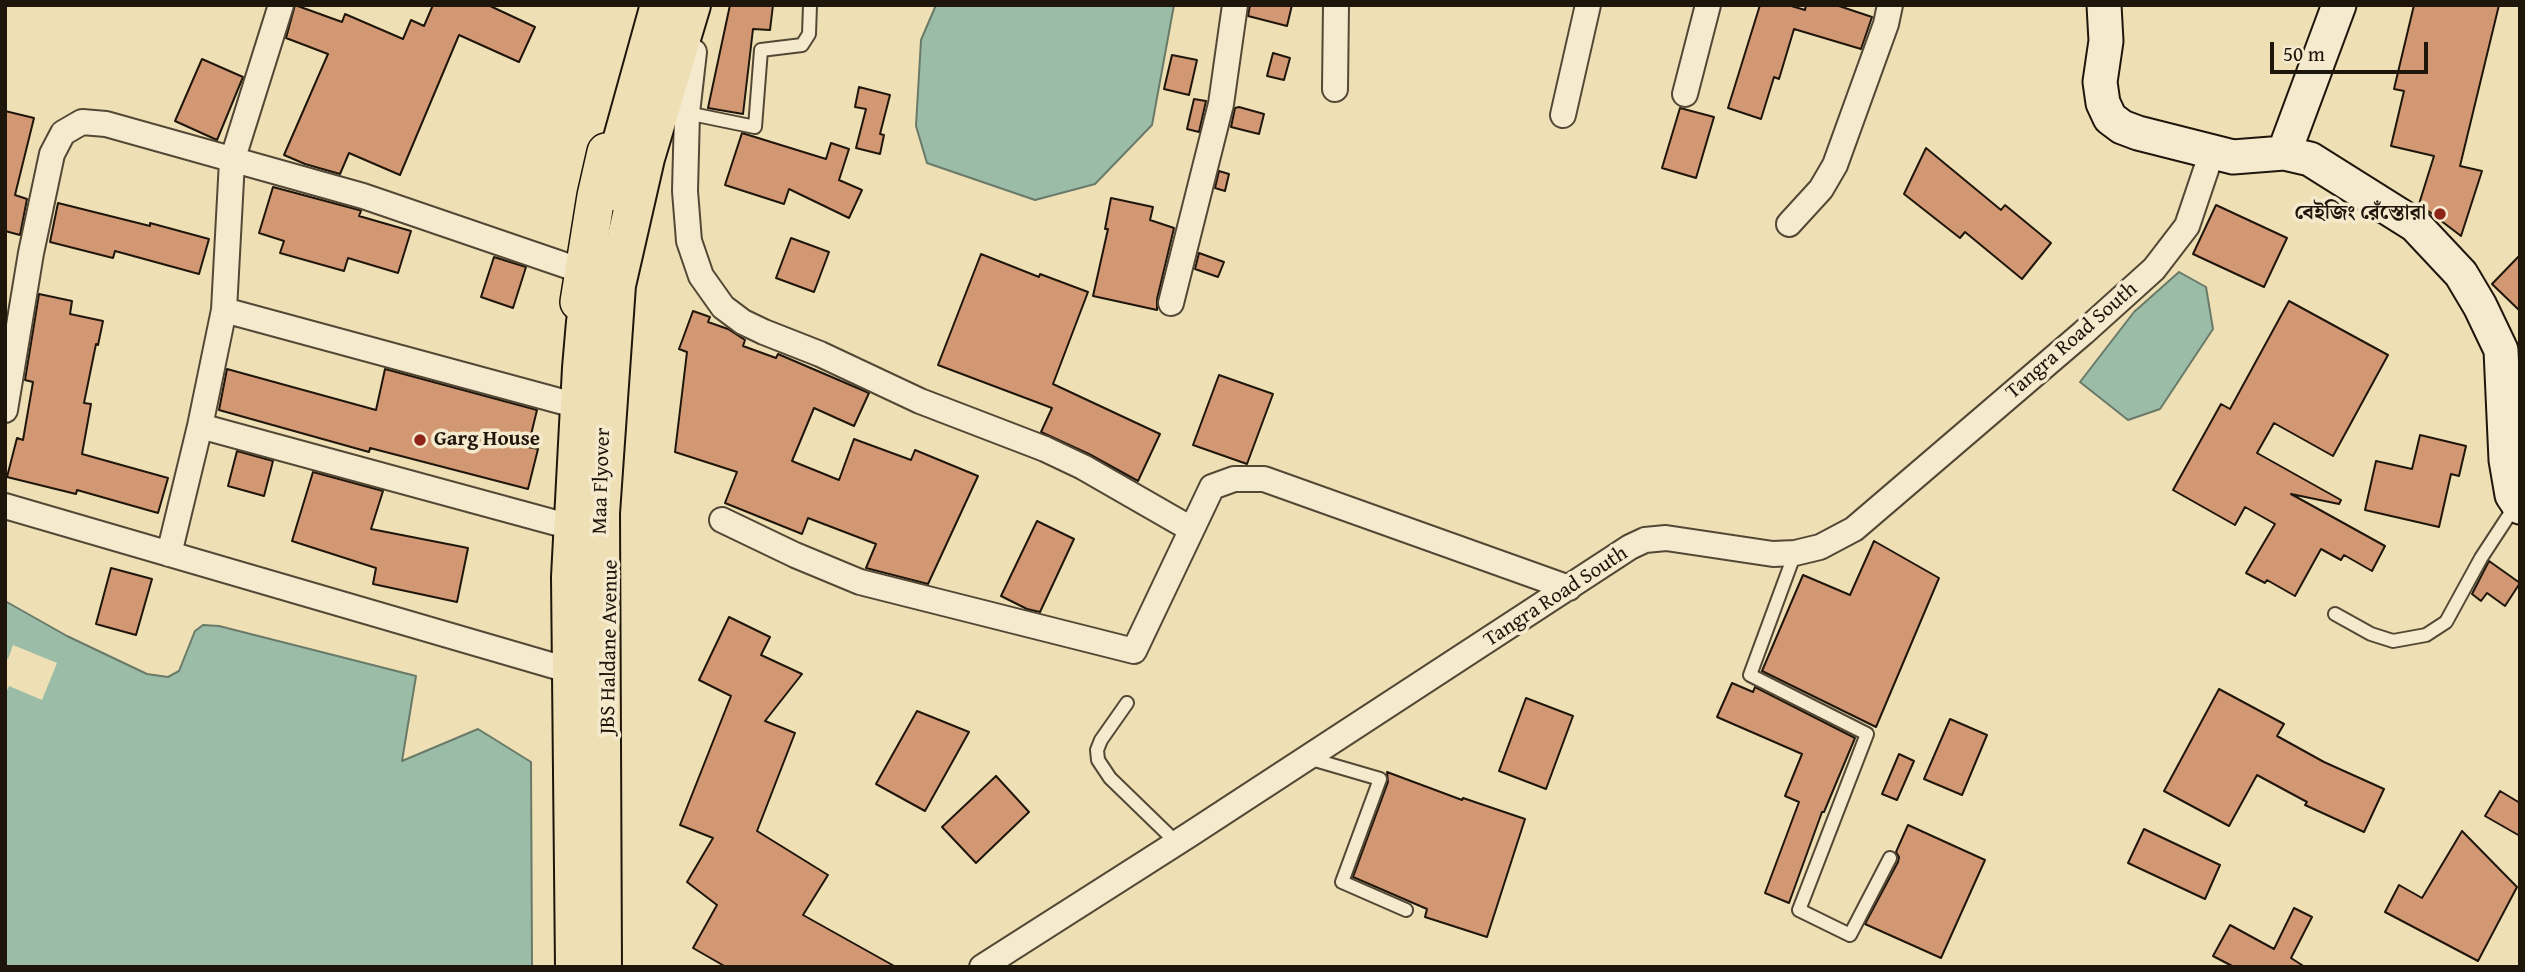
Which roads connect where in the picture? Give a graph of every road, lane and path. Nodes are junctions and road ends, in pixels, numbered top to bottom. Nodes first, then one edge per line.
1 (281, 5) edge
2 (647, 5) edge
3 (660, 5) edge
4 (691, 5) edge
5 (711, 5) edge
6 (810, 5) edge
7 (1235, 5) edge
8 (1336, 5) edge
9 (1588, 5) edge
10 (1708, 5) edge
11 (1890, 5) edge
12 (2104, 5) edge
13 (2339, 5) edge
14 (694, 52) junction
15 (1335, 89) dead end
16 (1685, 94) dead end
17 (687, 113) junction
18 (1563, 115) dead end
19 (2212, 152) junction
20 (2284, 153) junction
21 (232, 161) junction
22 (1789, 224) dead end
23 (585, 272) junction
24 (1171, 303) dead end
25 (224, 310) junction
26 (567, 403) junction
27 (5, 410) edge
28 (200, 426) junction
29 (2518, 505) edge
30 (5, 506) edge
31 (722, 520) dead end
32 (560, 524) junction
33 (1191, 529) junction
34 (1796, 553) junction
35 (169, 554) junction
36 (1569, 589) junction
37 (2335, 614) dead end
38 (561, 668) junction
39 (1127, 703) dead end
40 (1308, 758) junction
41 (1177, 843) junction
42 (1890, 858) dead end
43 (1406, 910) dead end
44 (564, 967) edge
45 (575, 967) edge
46 (602, 967) edge
47 (609, 967) edge
48 (982, 967) edge

1 - 21 street
2 - 23 main road
3 - 45 highway, Maa Flyover
4 - 46 highway, Maa Flyover
5 - 14 main road, JBS Haldane Avenue
6 - 17 lane
7 - 24 street
8 - 15 street
9 - 18 street
10 - 16 street
11 - 22 street
12 - 19 street
13 - 20 street
14 - 17 street
14 - 47 main road, JBS Haldane Avenue
17 - 33 street
19 - 20 street
19 - 34 street, Tangra Road South
20 - 29 street
21 - 23 street
21 - 25 street
21 - 27 street
23 - 26 main road
25 - 26 street
25 - 28 street
26 - 32 main road
28 - 32 street
28 - 35 street
29 - 37 lane
30 - 35 street
31 - 33 street
32 - 38 main road
33 - 36 street
34 - 36 street, Tangra Road South
34 - 42 lane
35 - 38 street
36 - 40 street, Tangra Road South
38 - 44 main road
39 - 41 lane
40 - 41 street, Tangra Road South
40 - 43 lane
41 - 48 street, Tangra Road South

